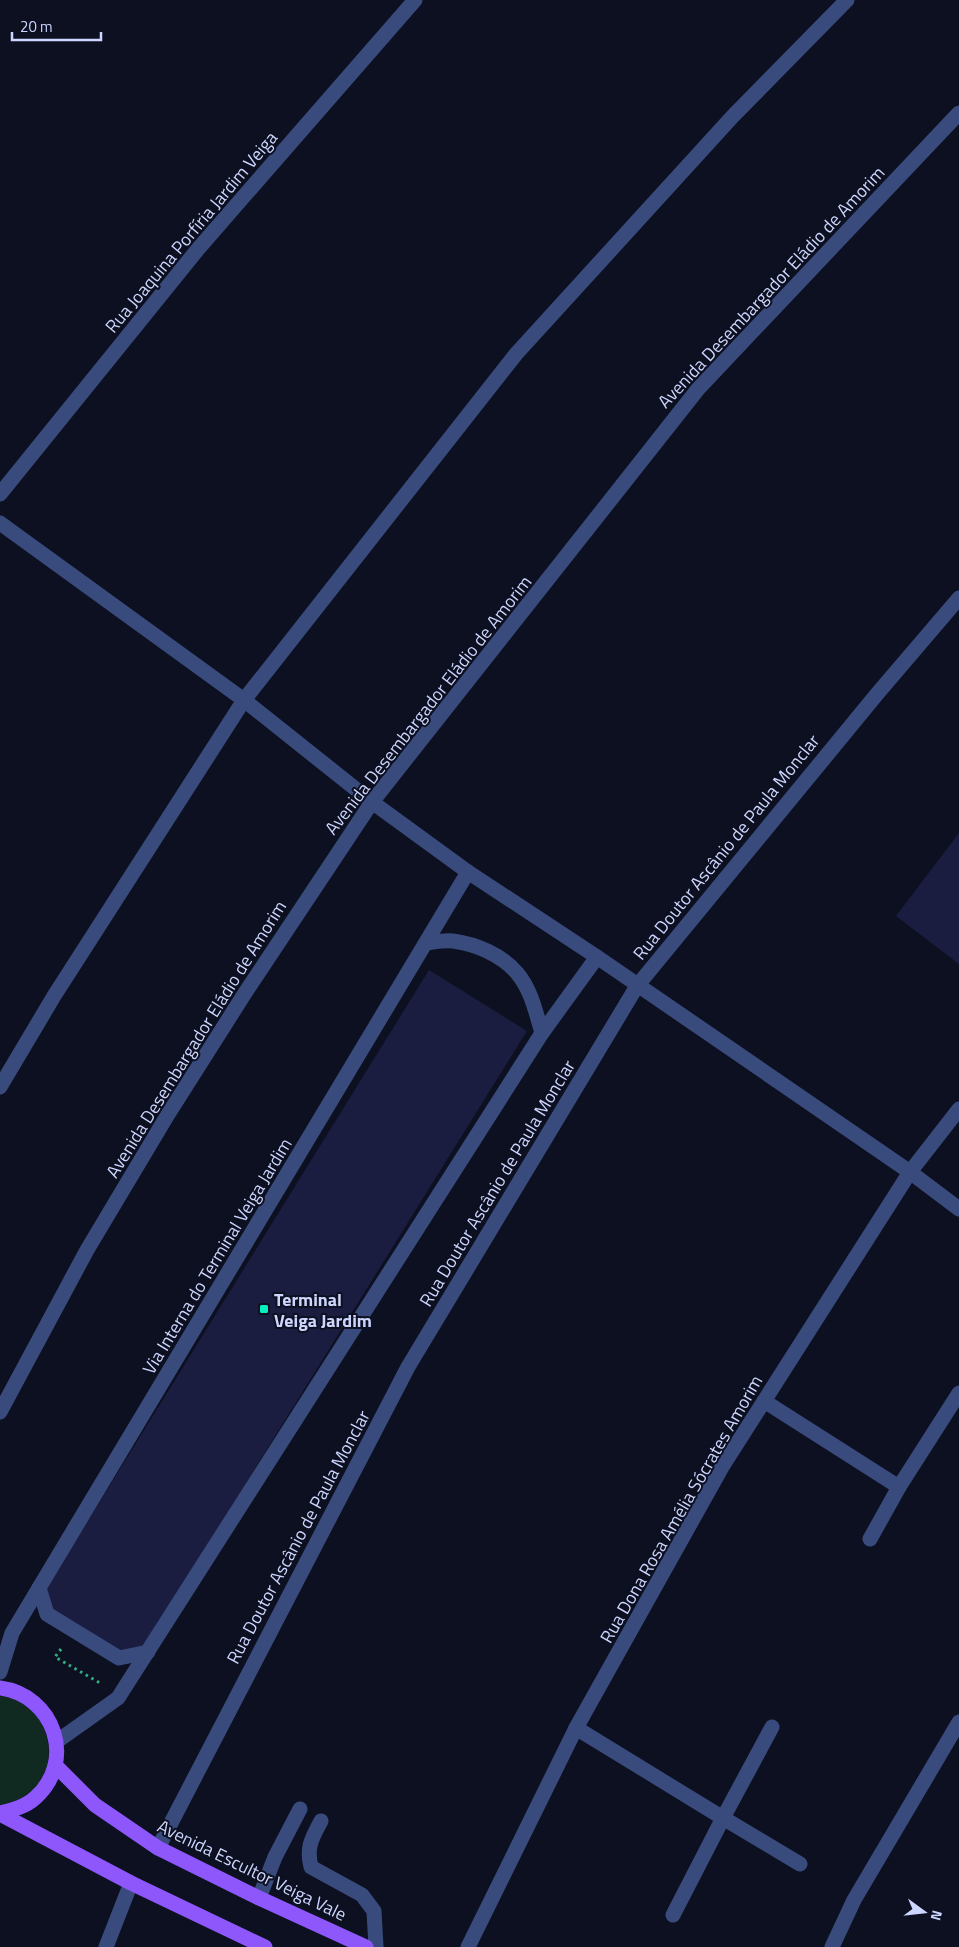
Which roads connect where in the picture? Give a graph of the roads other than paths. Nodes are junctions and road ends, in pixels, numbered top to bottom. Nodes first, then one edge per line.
1 (415, 0) edge
2 (847, 0) edge
3 (959, 112) edge
4 (0, 494) edge
5 (0, 523) edge
6 (959, 598) edge
7 (244, 700) junction
8 (372, 802) junction
9 (468, 872) junction
10 (426, 943) junction
11 (596, 957) junction
12 (637, 986) junction
13 (542, 1033) junction
14 (0, 1087) edge
15 (959, 1109) edge
16 (910, 1172) junction
17 (959, 1209) edge
18 (959, 1392) edge
19 (764, 1402) junction
20 (0, 1412) edge
21 (899, 1487) junction
22 (870, 1539) dead end
23 (39, 1588) junction
24 (148, 1652) junction
25 (0, 1672) edge
26 (0, 1688) edge
27 (959, 1722) edge
28 (772, 1727) dead end
29 (576, 1728) junction
30 (56, 1742) junction
31 (55, 1765) junction
32 (300, 1810) dead end
33 (0, 1814) edge
34 (723, 1818) junction
35 (321, 1821) dead end
36 (158, 1848) junction
37 (800, 1864) dead end
38 (131, 1883) junction
39 (259, 1898) junction
40 (674, 1914) dead end
41 (106, 1947) edge
42 (265, 1947) edge
43 (366, 1947) edge
44 (376, 1947) edge
45 (468, 1947) edge
46 (832, 1947) edge

1 - 4 street, Rua Joaquina Porfíria Jardim Veiga
2 - 7 street
3 - 8 street, Avenida Desembargador Eládio de Amorim
5 - 7 street
6 - 12 street, Rua Doutor Ascânio de Paula Monclar
7 - 8 street
7 - 14 street
8 - 9 street
8 - 20 street, Avenida Desembargador Eládio de Amorim
9 - 10 street, Via Interna do Terminal Veiga Jardim
9 - 11 street
10 - 13 street
10 - 23 street, Via Interna do Terminal Veiga Jardim
11 - 12 street
11 - 13 street
12 - 16 street
12 - 36 street, Rua Doutor Ascânio de Paula Monclar
13 - 24 street
15 - 16 street, Rua Dona Rosa Amélia Sócrates Amorim
16 - 17 street
16 - 19 street, Rua Dona Rosa Amélia Sócrates Amorim
18 - 21 street
19 - 21 street
19 - 29 street, Rua Dona Rosa Amélia Sócrates Amorim
21 - 22 street
23 - 24 street
23 - 25 street, Via Interna do Terminal Veiga Jardim
24 - 30 street
26 - 30 main road
27 - 46 street
28 - 34 street
29 - 34 street
29 - 45 street, Rua Dona Rosa Amélia Sócrates Amorim
30 - 31 main road
31 - 33 main road
31 - 36 main road, Avenida Escultor Veiga Vale
32 - 39 street
33 - 38 main road
34 - 37 street
34 - 40 street
35 - 44 street
36 - 39 main road, Avenida Escultor Veiga Vale
38 - 41 street
38 - 42 main road
39 - 43 main road, Avenida Escultor Veiga Vale

